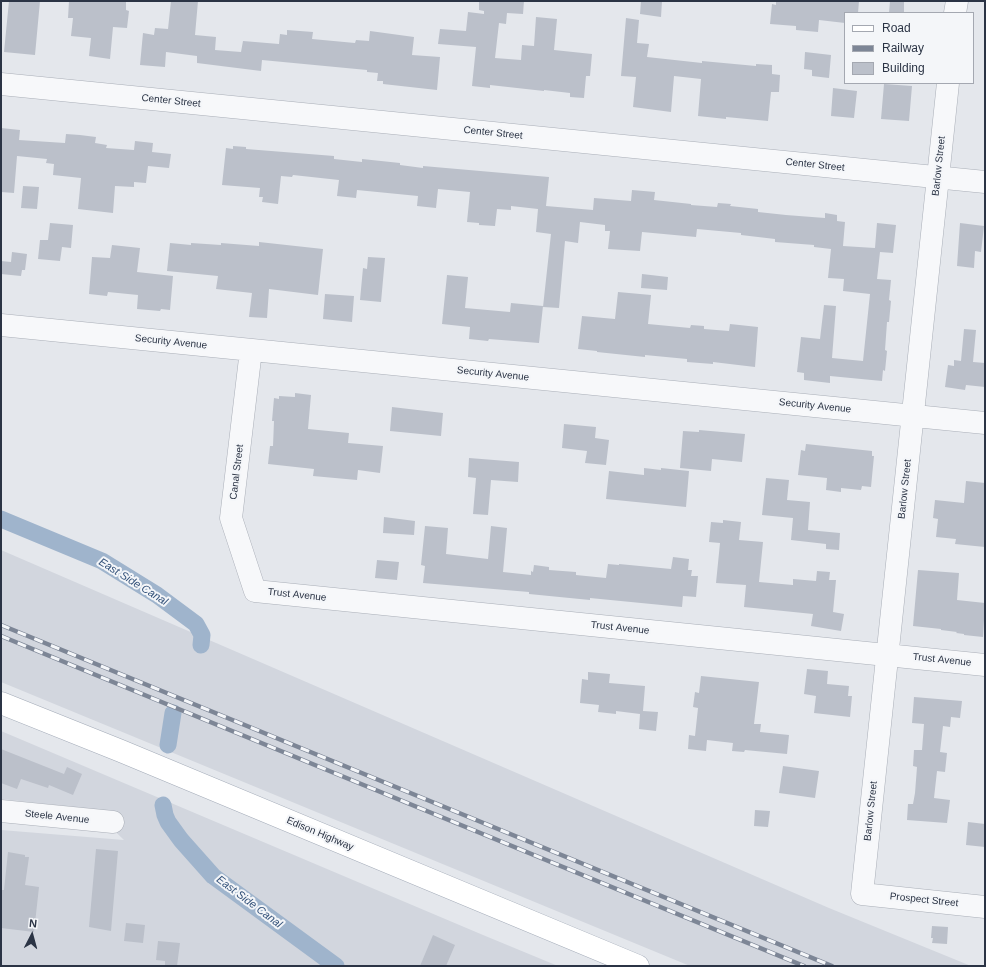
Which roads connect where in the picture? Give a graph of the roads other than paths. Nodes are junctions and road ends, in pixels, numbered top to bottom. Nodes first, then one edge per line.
1 (957, 1) edge
2 (955, 12) edge
3 (1, 84) edge
4 (948, 84) edge
5 (937, 177) junction
6 (985, 182) edge
7 (1, 325) edge
8 (251, 350) junction
9 (912, 416) junction
10 (985, 423) edge
11 (255, 591) joint
12 (888, 655) junction
13 (985, 665) edge
14 (1, 703) edge
15 (1, 811) edge
16 (113, 822) dead end
17 (862, 894) joint
18 (985, 906) edge
19 (638, 966) edge

1 - 2 street
3 - 5 street, Center Street
4 - 5 street, Barlow Street
5 - 6 street, Center Street
5 - 9 street, Barlow Street
7 - 8 street, Security Avenue
8 - 9 street, Security Avenue
8 - 11 street, Canal Street
9 - 10 street, Security Avenue
9 - 12 street, Barlow Street
11 - 12 street, Trust Avenue
12 - 13 street, Trust Avenue
12 - 17 street, Barlow Street
14 - 19 main road, Edison Highway
15 - 16 street, Steele Avenue
17 - 18 street, Prospect Street

